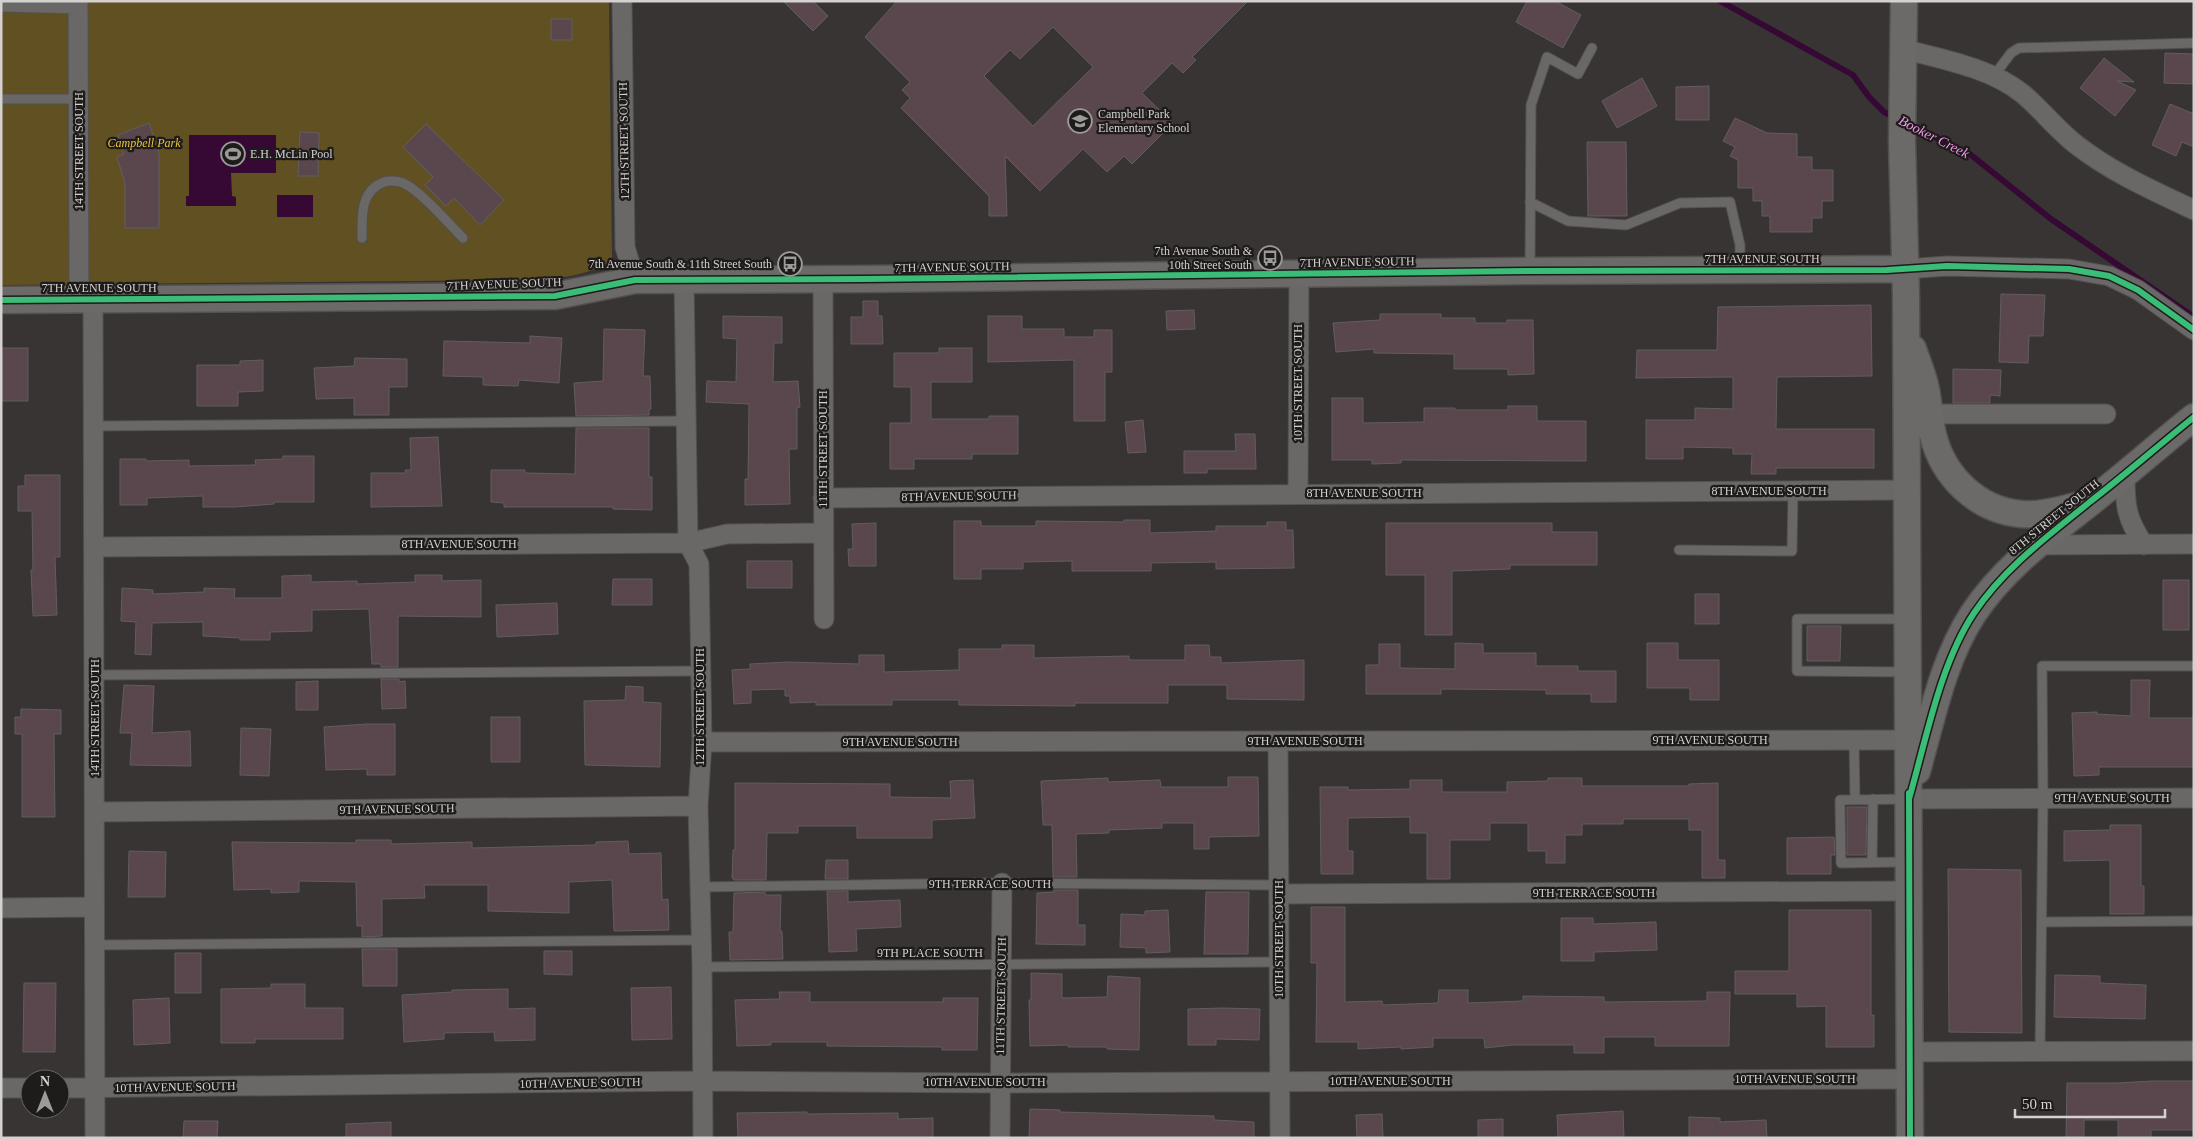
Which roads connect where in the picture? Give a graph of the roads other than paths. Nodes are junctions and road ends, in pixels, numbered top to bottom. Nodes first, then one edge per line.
1 (622, 1) edge
2 (1904, 1) edge
3 (1, 2) edge
4 (78, 2) edge
5 (2194, 43) edge
6 (1592, 48) dead end
7 (1903, 49) junction
8 (1993, 77) junction
9 (79, 99) junction
10 (1, 100) edge
11 (1530, 202) junction
12 (2194, 210) edge
13 (362, 238) dead end
14 (463, 238) dead end
15 (1906, 270) junction
16 (1530, 271) junction
17 (1740, 271) junction
18 (1299, 274) junction
19 (684, 279) junction
20 (823, 279) junction
21 (635, 280) junction
22 (1906, 296) junction
23 (86, 299) junction
24 (1, 300) edge
25 (2194, 330) edge
26 (1930, 414) junction
27 (2106, 414) dead end
28 (2192, 418) edge
29 (686, 421) junction
30 (94, 426) junction
31 (1906, 431) junction
32 (2125, 475) junction
33 (1793, 490) junction
34 (1906, 490) junction
35 (1298, 493) junction
36 (823, 498) junction
37 (2090, 503) junction
38 (823, 533) junction
39 (688, 543) junction
40 (2194, 544) edge
41 (2034, 545) junction
42 (2144, 545) junction
43 (95, 547) junction
44 (1679, 550) dead end
45 (824, 618) dead end
46 (1908, 619) junction
47 (2194, 666) edge
48 (700, 671) junction
49 (1908, 672) junction
50 (95, 675) junction
51 (1278, 740) junction
52 (1854, 740) junction
53 (1908, 740) junction
54 (702, 742) junction
55 (2043, 798) junction
56 (2194, 798) edge
57 (1855, 799) junction
58 (1873, 799) junction
59 (1909, 799) junction
60 (698, 806) junction
61 (95, 812) junction
62 (1872, 862) junction
63 (1910, 862) junction
64 (1002, 884) junction
65 (701, 887) junction
66 (1279, 890) junction
67 (1910, 891) junction
68 (94, 907) junction
69 (1, 908) edge
70 (2194, 921) edge
71 (2042, 922) junction
72 (702, 940) junction
73 (94, 945) junction
74 (1278, 962) junction
75 (1002, 965) junction
76 (702, 967) junction
77 (2194, 1051) edge
78 (1910, 1052) junction
79 (2040, 1052) junction
80 (1910, 1079) junction
81 (702, 1081) junction
82 (1280, 1081) junction
83 (1000, 1083) junction
84 (94, 1087) junction
85 (1, 1088) edge
86 (20, 1088) edge
87 (70, 1088) edge
88 (95, 1138) edge
89 (703, 1138) edge
90 (1000, 1138) edge
91 (1280, 1138) edge
92 (1910, 1138) edge

1 - 21 street, 12TH STREET SOUTH
2 - 7 main road
3 - 4 street, 14TH STREET SOUTH
4 - 9 street, 14TH STREET SOUTH
5 - 8 lane
6 - 11 lane
7 - 8 street
7 - 15 main road
8 - 12 street
9 - 10 lane
9 - 23 street, 14TH STREET SOUTH
11 - 16 lane
11 - 17 lane
13 - 14 lane
15 - 17 main road, 7TH AVENUE SOUTH
15 - 22 main road
15 - 25 street
16 - 17 main road, 7TH AVENUE SOUTH
16 - 18 main road, 7TH AVENUE SOUTH
18 - 20 main road, 7TH AVENUE SOUTH
18 - 35 street, 10TH STREET SOUTH
19 - 20 main road, 7TH AVENUE SOUTH
19 - 21 main road, 7TH AVENUE SOUTH
19 - 29 street, 12TH STREET SOUTH
20 - 36 street, 11TH STREET SOUTH
21 - 23 main road, 7TH AVENUE SOUTH
22 - 26 main road
22 - 31 main road
23 - 24 main road, 7TH AVENUE SOUTH
23 - 30 street, 14TH STREET SOUTH
26 - 27 street
26 - 31 street
26 - 37 main road
28 - 32 main road, 8TH STREET SOUTH
29 - 30 lane
29 - 39 street, 12TH STREET SOUTH
30 - 43 street, 14TH STREET SOUTH
31 - 34 main road
32 - 37 main road, 8TH STREET SOUTH
32 - 42 street
33 - 34 street, 8TH AVENUE SOUTH
33 - 35 street, 8TH AVENUE SOUTH
33 - 44 lane
34 - 46 main road
35 - 36 street, 8TH AVENUE SOUTH
36 - 38 street, 11TH STREET SOUTH
37 - 41 main road, 8TH STREET SOUTH
38 - 39 street, 8TH AVENUE SOUTH
38 - 45 street, 11TH STREET SOUTH
39 - 43 street, 8TH AVENUE SOUTH
39 - 48 street, 12TH STREET SOUTH
40 - 42 street
41 - 42 street
41 - 59 main road, 8TH STREET SOUTH
43 - 50 street, 14TH STREET SOUTH
46 - 49 main road
46 - 49 lane
47 - 55 lane
48 - 50 lane
48 - 54 street, 12TH STREET SOUTH
49 - 53 main road
50 - 61 street, 14TH STREET SOUTH
51 - 52 street, 9TH AVENUE SOUTH
51 - 54 street, 9TH AVENUE SOUTH
51 - 66 street, 10TH STREET SOUTH
52 - 53 street, 9TH AVENUE SOUTH
52 - 57 lane
53 - 59 main road
54 - 60 street, 12TH STREET SOUTH
55 - 56 street, 9TH AVENUE SOUTH
55 - 59 street, 9TH AVENUE SOUTH
55 - 71 lane
57 - 58 lane
57 - 62 lane
58 - 59 lane
58 - 62 lane
59 - 63 main road
60 - 61 street, 9TH AVENUE SOUTH
60 - 65 street, 12TH STREET SOUTH
61 - 68 street, 14TH STREET SOUTH
62 - 63 lane
63 - 67 main road
64 - 65 lane, 9TH TERRACE SOUTH
64 - 66 lane, 9TH TERRACE SOUTH
64 - 75 street, 11TH STREET SOUTH
65 - 72 street, 12TH STREET SOUTH
66 - 67 street, 9TH TERRACE SOUTH
66 - 74 street, 10TH STREET SOUTH
67 - 78 main road
68 - 69 street
68 - 73 street, 14TH STREET SOUTH
70 - 71 lane
71 - 79 lane
72 - 73 lane
72 - 76 street, 12TH STREET SOUTH
73 - 84 street, 14TH STREET SOUTH
74 - 75 lane, 9TH PLACE SOUTH
74 - 82 street, 10TH STREET SOUTH
75 - 76 lane, 9TH PLACE SOUTH
75 - 83 street, 11TH STREET SOUTH
76 - 81 street, 12TH STREET SOUTH
77 - 79 street
78 - 79 street
78 - 80 main road
80 - 82 street, 10TH AVENUE SOUTH
80 - 92 main road
81 - 83 street, 10TH AVENUE SOUTH
81 - 84 street, 10TH AVENUE SOUTH
81 - 89 street, 12TH STREET SOUTH
82 - 83 street, 10TH AVENUE SOUTH
82 - 91 street, 10TH STREET SOUTH
83 - 90 street, 11TH STREET SOUTH
84 - 87 street, 10TH AVENUE SOUTH
84 - 88 street, 14TH STREET SOUTH
85 - 86 street

